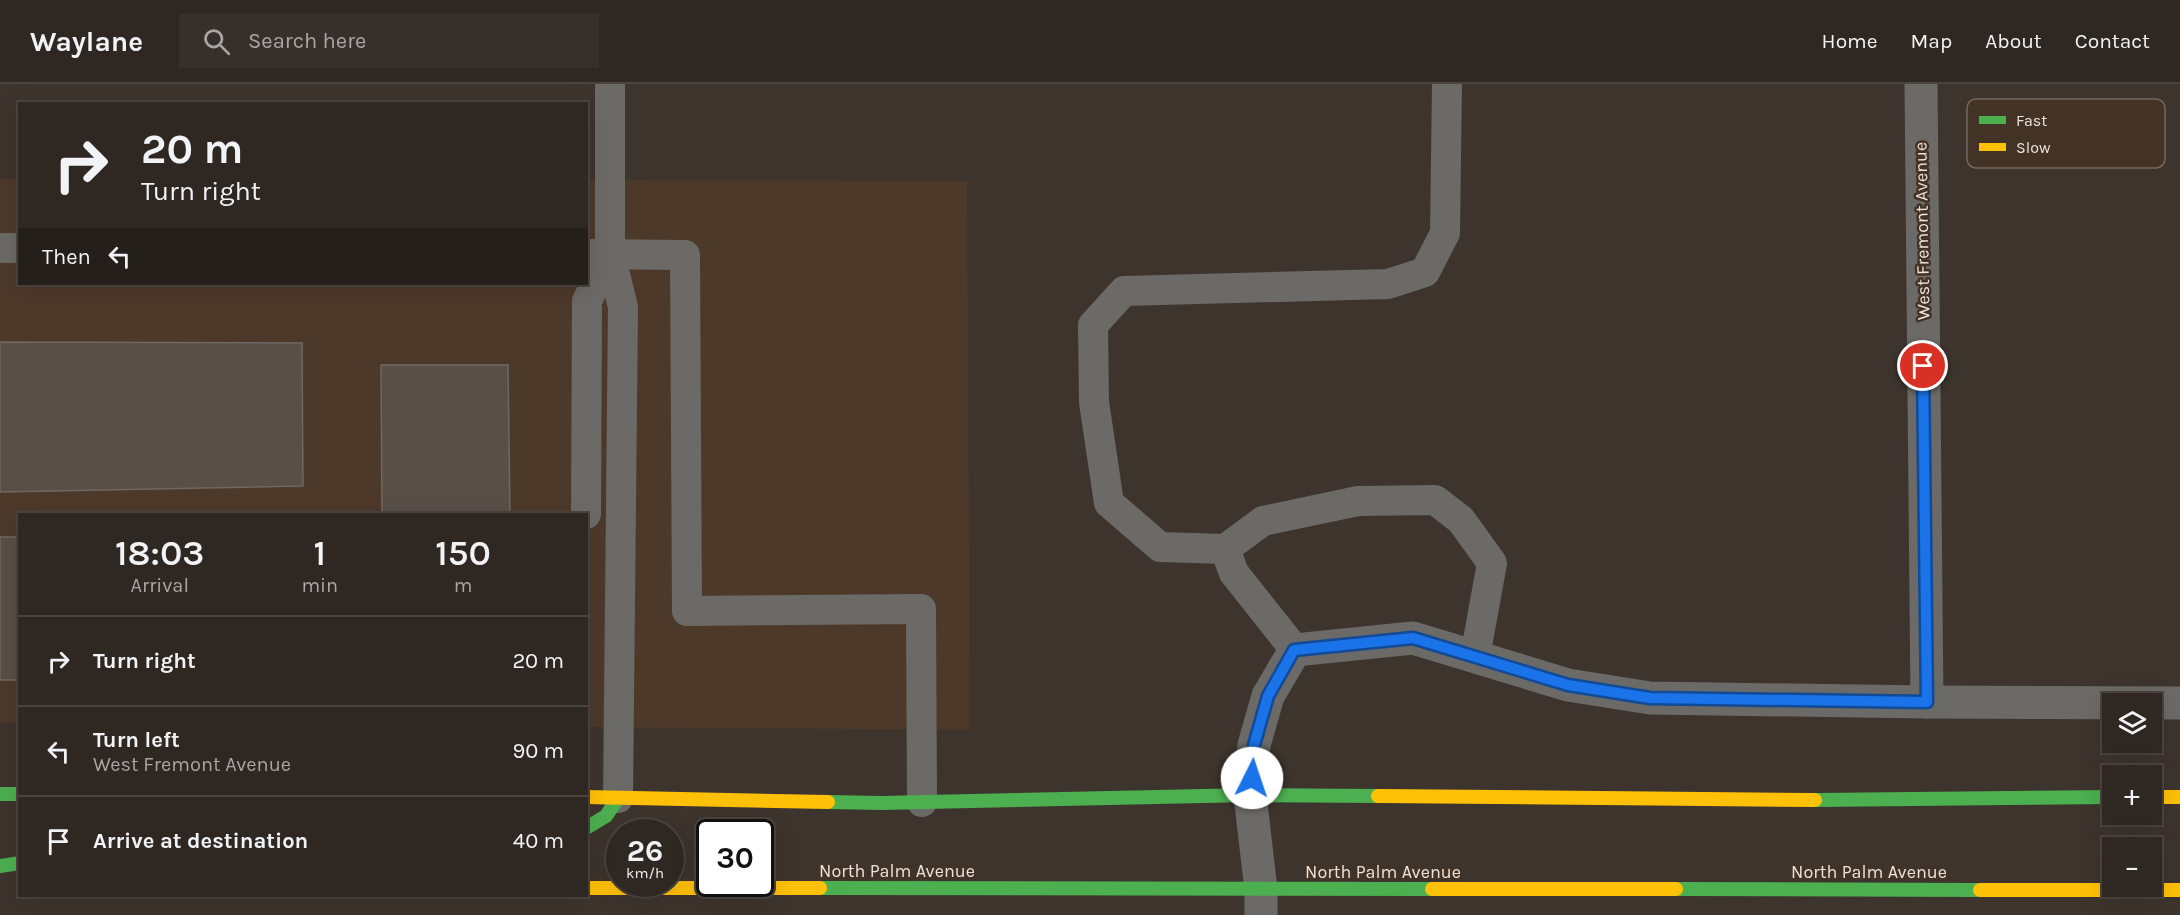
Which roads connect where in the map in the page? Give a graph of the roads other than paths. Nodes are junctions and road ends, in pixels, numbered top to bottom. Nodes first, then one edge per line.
1 (610, 84) edge
2 (1447, 84) edge
3 (1921, 84) edge
4 (0, 248) edge
5 (18, 248) edge
6 (598, 254) edge
7 (586, 513) edge
8 (1226, 549) junction
9 (1294, 650) junction
10 (1475, 657) junction
11 (1927, 702) junction
12 (2180, 703) edge
13 (0, 794) edge
14 (18, 794) edge
15 (1250, 795) junction
16 (588, 797) edge
17 (2102, 797) edge
18 (2162, 797) edge
19 (2180, 797) edge
20 (618, 798) junction
21 (922, 802) junction
22 (588, 827) edge
23 (18, 863) edge
24 (0, 866) edge
25 (588, 888) edge
26 (2180, 890) edge
27 (1261, 902) edge

1 - 6 lane
2 - 8 lane
3 - 11 street, West Fremont Avenue
4 - 5 lane
6 - 7 lane
6 - 20 lane
6 - 21 lane
8 - 9 lane
8 - 10 lane
9 - 10 street
9 - 15 street
10 - 11 street
11 - 12 street
13 - 14 main road
15 - 17 main road
15 - 21 main road
15 - 27 street
16 - 20 main road
18 - 19 main road
20 - 21 main road
20 - 22 main road
23 - 24 main road
25 - 27 main road, North Palm Avenue
26 - 27 main road, North Palm Avenue

